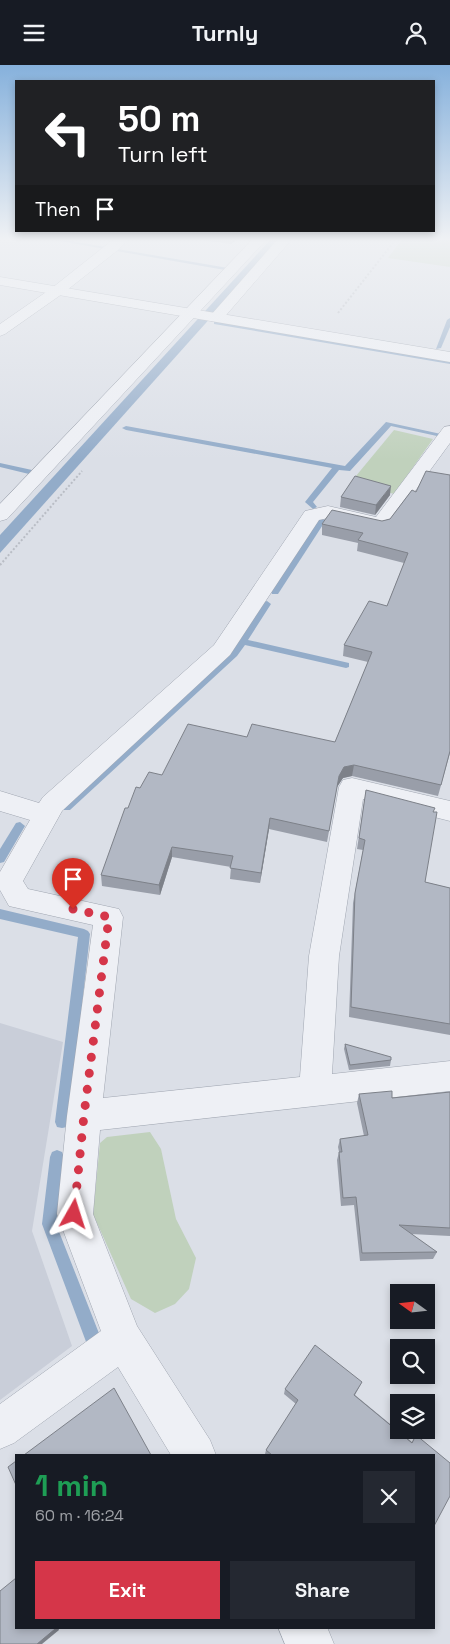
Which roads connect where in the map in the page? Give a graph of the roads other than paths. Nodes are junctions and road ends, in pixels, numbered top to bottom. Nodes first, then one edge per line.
1 (26, 313) edge
2 (184, 313) edge
3 (220, 313) edge
4 (192, 314) junction
5 (215, 318) junction
6 (0, 331) edge
7 (450, 357) edge
8 (450, 431) edge
9 (0, 515) edge
10 (0, 801) edge
11 (450, 811) edge
12 (46, 815) junction
13 (450, 1076) edge
14 (315, 1090) junction
15 (84, 1115) junction
16 (123, 1339) junction
17 (0, 1429) edge
18 (194, 1454) edge
19 (302, 1629) edge
20 (312, 1644) edge

1 - 6 street
2 - 4 street
3 - 5 street
4 - 5 street
4 - 9 street
5 - 7 street
8 - 12 street
10 - 12 street
11 - 14 street
12 - 15 street
13 - 14 street
14 - 15 street
15 - 16 street
16 - 17 street
16 - 18 street
19 - 20 street

